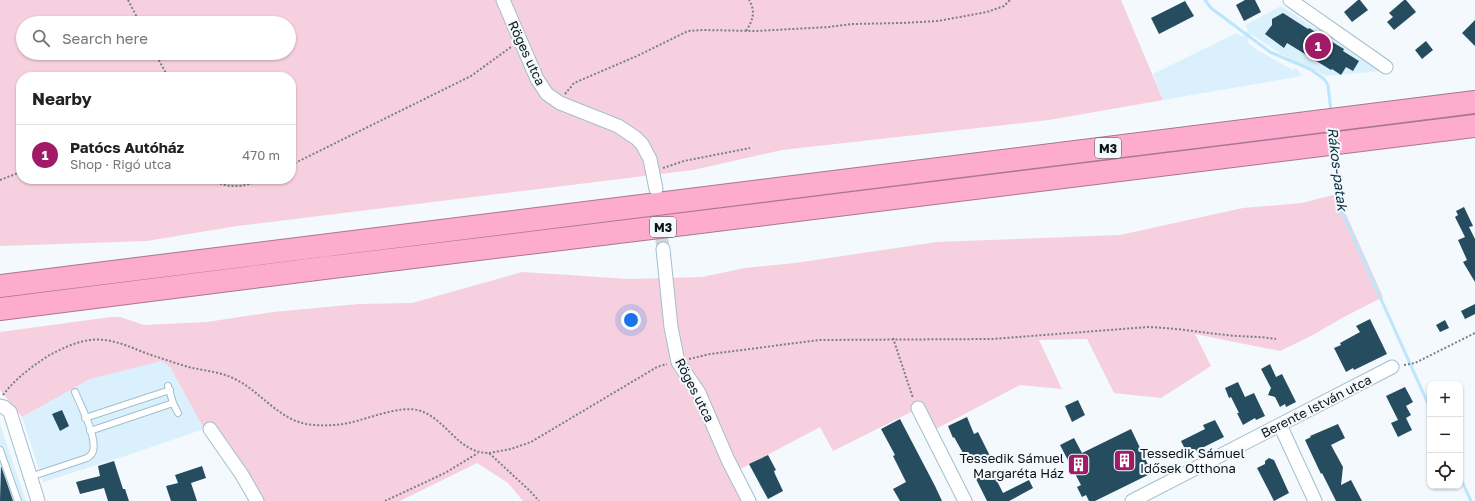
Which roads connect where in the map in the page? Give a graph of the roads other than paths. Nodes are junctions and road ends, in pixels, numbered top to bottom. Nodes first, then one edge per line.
1 (503, 0) edge
2 (1290, 0) edge
3 (1386, 67) dead end
4 (1475, 102) edge
5 (1475, 126) edge
6 (656, 189) tunnel mouth
7 (663, 249) tunnel mouth
8 (0, 286) edge
9 (0, 309) edge
10 (1398, 366) road end
11 (75, 392) dead end
12 (173, 403) junction
13 (0, 406) edge
14 (918, 408) road end
15 (178, 413) dead end
16 (86, 418) junction
17 (1280, 425) junction
18 (210, 430) dead end
19 (90, 431) junction
20 (0, 450) edge
21 (30, 477) junction
22 (18, 501) edge
23 (38, 501) edge
24 (257, 501) edge
25 (749, 501) edge
26 (965, 501) edge
27 (1132, 501) edge
28 (1315, 501) edge

1 - 6 street, Röges utca
2 - 3 street
4 - 8 highway, M3
5 - 9 highway, M3
7 - 25 street, Röges utca
10 - 17 street, Berente István utca
11 - 16 lane
12 - 15 lane
12 - 16 lane
12 - 19 lane
13 - 21 street
14 - 26 street
16 - 19 lane
17 - 27 street, Berente István utca
17 - 28 street
18 - 24 street
19 - 21 lane
20 - 22 lane
21 - 23 street

